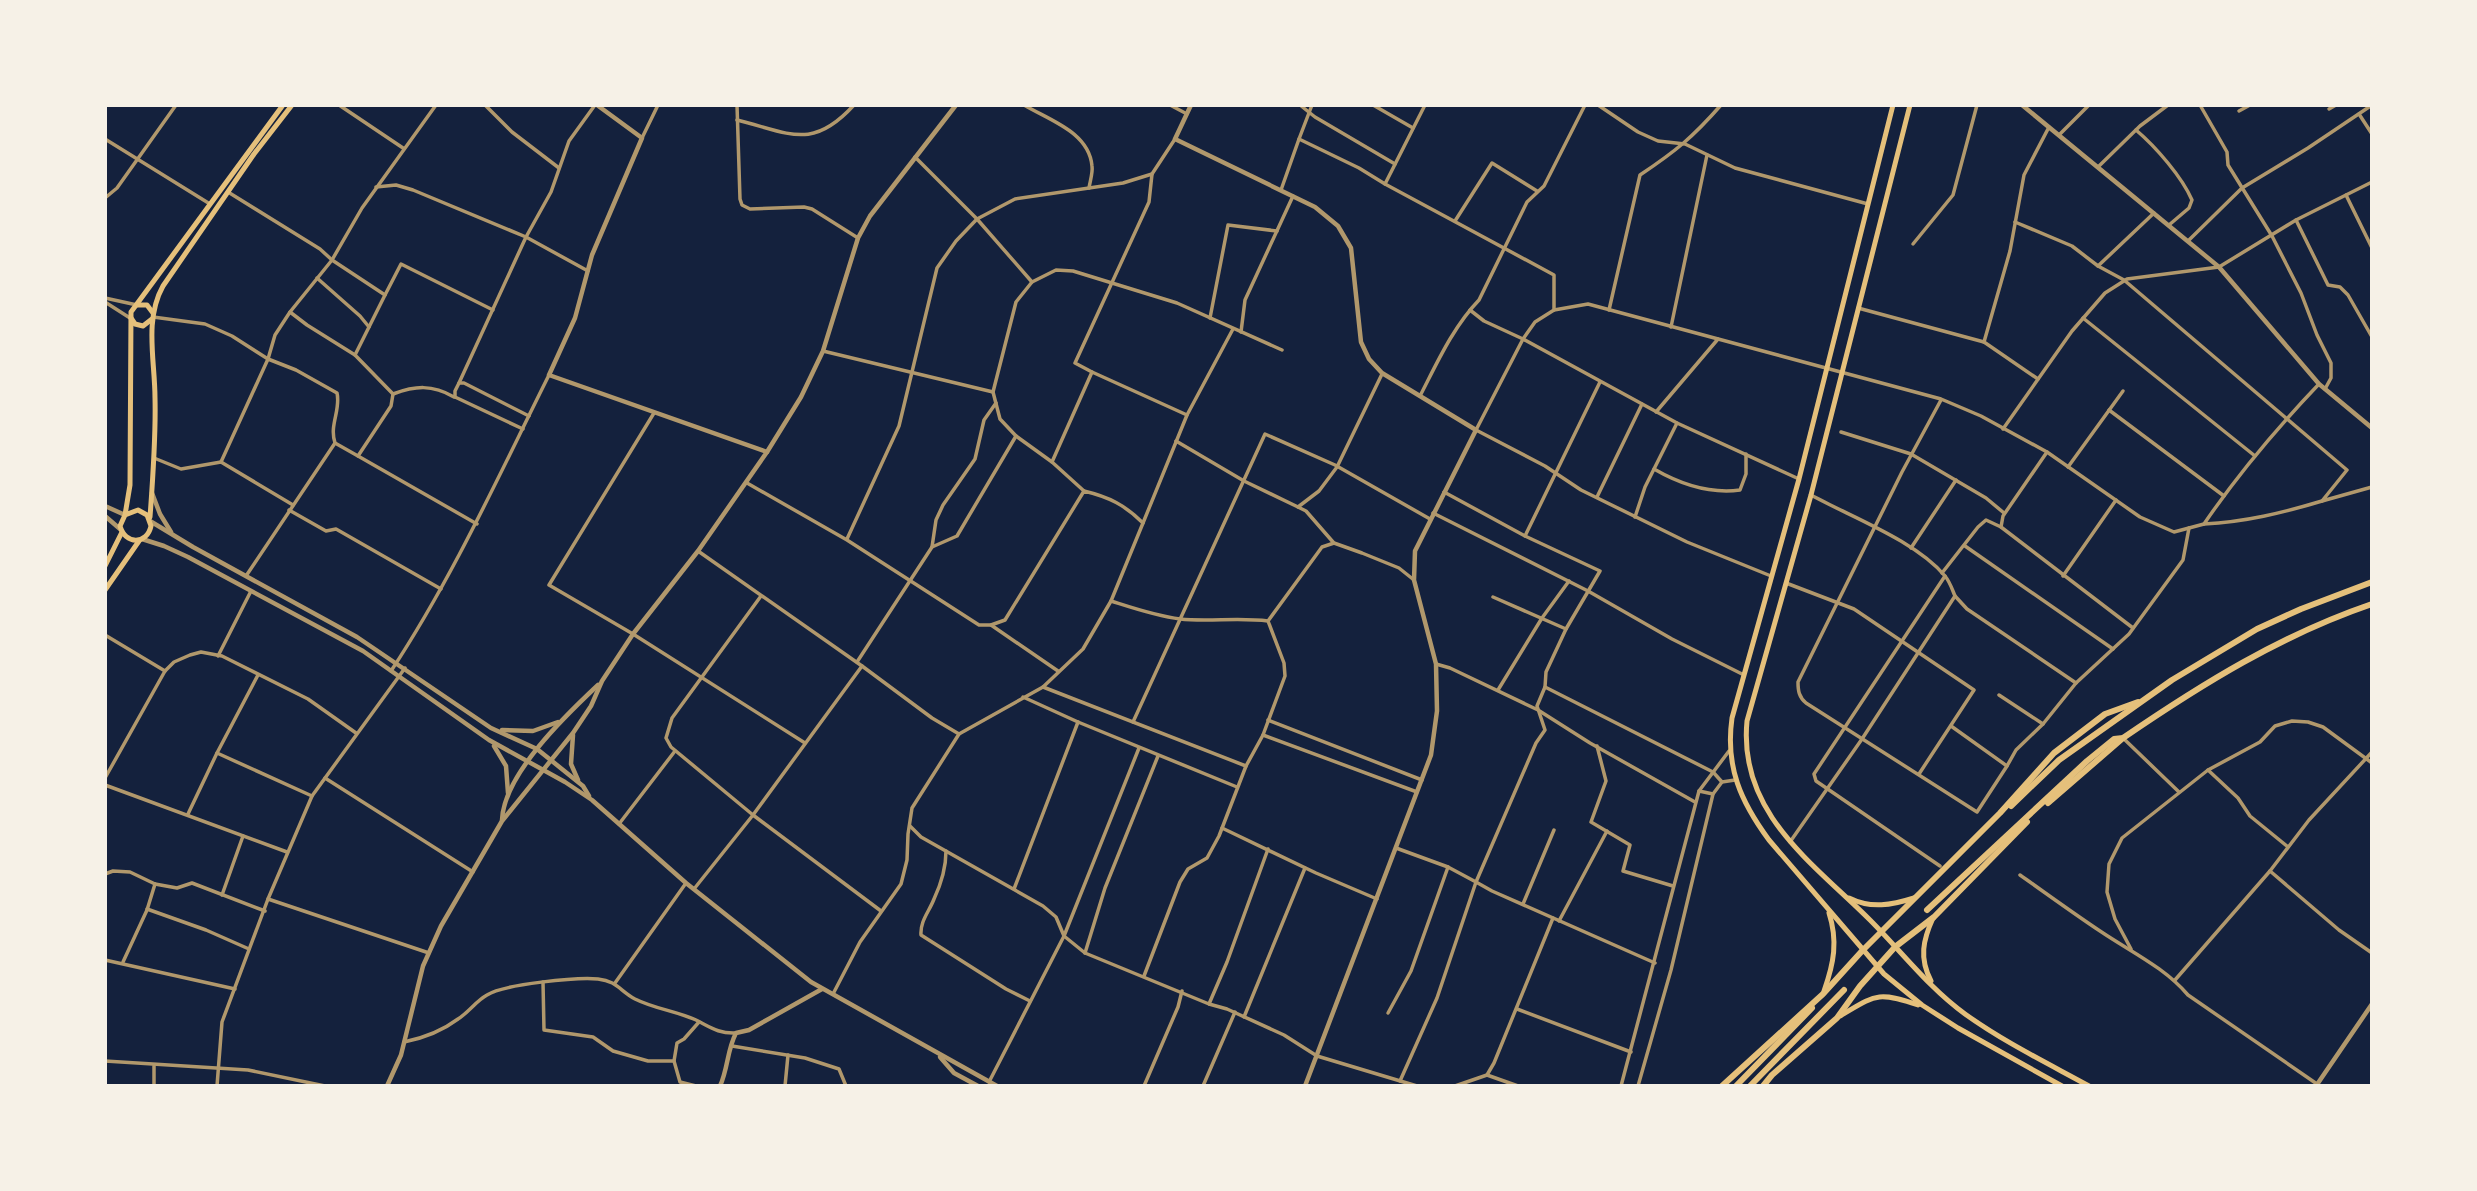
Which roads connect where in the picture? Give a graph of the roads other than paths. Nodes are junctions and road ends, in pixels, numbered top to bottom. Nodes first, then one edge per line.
1 (176, 105) edge
2 (282, 105) edge
3 (292, 105) edge
4 (339, 105) edge
5 (436, 105) edge
6 (485, 105) edge
7 (596, 105) edge
8 (658, 105) edge
9 (737, 105) edge
10 (854, 105) edge
11 (956, 105) edge
12 (1024, 105) edge
13 (1170, 105) edge
14 (1191, 105) edge
15 (1300, 105) edge
16 (1312, 105) edge
17 (1373, 105) edge
18 (1424, 105) edge
19 (1585, 105) edge
20 (1598, 105) edge
21 (1721, 105) edge
22 (1893, 105) edge
23 (1910, 105) edge
24 (1977, 105) edge
25 (2022, 105) edge
26 (2089, 105) edge
27 (2168, 105) edge
28 (2200, 105) edge
29 (2249, 105) edge
30 (2336, 105) edge
31 (2372, 105) edge
32 (2030, 107) edge
33 (2329, 109) dead end
34 (1309, 110) junction
35 (2239, 111) dead end
36 (1187, 114) junction
37 (2359, 114) junction
38 (737, 120) junction
39 (2049, 127) junction
40 (1413, 128) junction
41 (2136, 130) junction
42 (2372, 134) edge
43 (2059, 135) junction
44 (105, 138) edge
45 (642, 138) junction
46 (1175, 139) junction
47 (1299, 139) junction
48 (1685, 144) junction
49 (403, 148) junction
50 (1707, 155) junction
51 (915, 157) junction
52 (138, 159) junction
53 (1395, 164) junction
54 (2098, 167) junction
55 (559, 169) junction
56 (1152, 174) junction
57 (2372, 182) edge
58 (1385, 184) junction
59 (376, 187) junction
60 (1089, 188) junction
61 (2242, 188) junction
62 (1281, 190) junction
63 (1537, 191) junction
64 (228, 192) junction
65 (2346, 195) junction
66 (1293, 196) junction
67 (105, 198) edge
68 (210, 204) junction
69 (1868, 204) junction
70 (2154, 213) junction
71 (977, 219) junction
72 (2296, 220) junction
73 (1455, 221) junction
74 (2015, 222) junction
75 (2169, 225) junction
76 (1277, 231) junction
77 (2272, 236) junction
78 (526, 237) junction
79 (858, 238) junction
80 (2370, 239) edge
81 (2188, 241) junction
82 (1913, 244) dead end
83 (1506, 248) junction
84 (2372, 248) edge
85 (332, 260) junction
86 (2098, 266) junction
87 (2219, 267) junction
88 (588, 271) junction
89 (317, 278) junction
90 (2124, 281) junction
91 (1032, 282) junction
92 (1112, 284) junction
93 (385, 295) junction
94 (105, 300) edge
95 (136, 305) junction
96 (1858, 308) junction
97 (493, 310) junction
98 (1470, 310) junction
99 (1554, 310) junction
100 (1609, 310) junction
101 (290, 312) junction
102 (152, 317) junction
103 (131, 318) junction
104 (1210, 318) junction
105 (2083, 318) junction
106 (369, 327) junction
107 (1671, 327) junction
108 (1233, 328) junction
109 (1241, 331) junction
110 (2372, 337) edge
111 (1523, 339) junction
112 (1718, 339) junction
113 (1984, 342) junction
114 (1282, 350) dead end
115 (823, 351) junction
116 (355, 355) junction
117 (268, 359) junction
118 (1828, 368) junction
119 (912, 372) junction
120 (1092, 372) junction
121 (1842, 372) junction
122 (1382, 373) junction
123 (549, 375) junction
124 (2038, 379) junction
125 (1601, 382) junction
126 (459, 383) junction
127 (2319, 384) junction
128 (2325, 389) junction
129 (2123, 391) dead end
130 (993, 392) junction
131 (393, 394) junction
132 (1420, 396) junction
133 (455, 397) junction
134 (1941, 399) junction
135 (996, 402) junction
136 (1642, 404) junction
137 (2109, 410) junction
138 (1656, 412) junction
139 (654, 413) junction
140 (1187, 415) junction
141 (529, 416) junction
142 (2286, 420) junction
143 (1677, 423) junction
144 (2372, 428) edge
145 (523, 429) junction
146 (2003, 429) junction
147 (1476, 430) junction
148 (1841, 432) dead end
149 (1016, 436) junction
150 (1177, 441) junction
151 (335, 443) junction
152 (767, 452) junction
153 (2047, 452) junction
154 (1746, 454) junction
155 (1911, 454) junction
156 (358, 456) junction
157 (2255, 456) junction
158 (154, 458) junction
159 (221, 462) junction
160 (1052, 462) junction
161 (1337, 467) junction
162 (2068, 467) junction
163 (1654, 469) junction
164 (1556, 474) junction
165 (1799, 479) junction
166 (1956, 480) junction
167 (1244, 481) junction
168 (747, 483) junction
169 (2372, 487) edge
170 (152, 491) junction
171 (1084, 491) junction
172 (1444, 492) junction
173 (1811, 495) junction
174 (2224, 496) junction
175 (1597, 498) junction
176 (2116, 500) junction
177 (2322, 501) junction
178 (293, 505) junction
179 (105, 506) edge
180 (1298, 507) junction
181 (289, 510) junction
182 (1433, 513) junction
183 (125, 514) junction
184 (2004, 514) junction
185 (105, 516) edge
186 (1636, 517) junction
187 (150, 520) junction
188 (1430, 520) junction
189 (1143, 523) junction
190 (477, 524) junction
191 (2204, 524) junction
192 (2001, 527) junction
193 (1874, 528) junction
194 (2189, 528) junction
195 (121, 531) junction
196 (173, 536) junction
197 (1525, 536) junction
198 (141, 540) junction
199 (847, 540) junction
200 (1334, 543) junction
201 (1965, 546) junction
202 (932, 547) junction
203 (1910, 548) junction
204 (698, 551) junction
205 (105, 566) edge
206 (1944, 574) junction
207 (246, 576) junction
208 (2063, 576) junction
209 (1772, 577) junction
210 (1414, 580) junction
211 (909, 581) junction
212 (1569, 581) junction
213 (2372, 582) edge
214 (1786, 583) junction
215 (441, 589) junction
216 (105, 590) edge
217 (251, 591) junction
218 (1588, 591) junction
219 (1955, 596) junction
220 (761, 597) junction
221 (1493, 597) dead end
222 (1111, 601) junction
223 (1838, 602) junction
224 (2372, 604) edge
225 (1542, 618) junction
226 (1182, 619) junction
227 (1268, 621) junction
228 (991, 625) junction
229 (2133, 628) junction
230 (1566, 629) junction
231 (633, 634) junction
232 (105, 635) edge
233 (1902, 642) junction
234 (2113, 649) junction
235 (1917, 653) junction
236 (218, 656) junction
237 (397, 662) junction
238 (858, 662) junction
239 (1436, 664) junction
240 (862, 666) junction
241 (405, 668) junction
242 (165, 671) junction
243 (391, 671) junction
244 (1059, 671) junction
245 (258, 674) junction
246 (1744, 675) junction
247 (399, 677) junction
248 (703, 678) junction
249 (602, 681) junction
250 (2076, 683) junction
251 (1043, 687) junction
252 (1545, 687) junction
253 (1498, 690) junction
254 (1999, 695) dead end
255 (1023, 697) junction
256 (1538, 710) junction
257 (564, 718) junction
258 (1268, 720) junction
259 (1078, 722) junction
260 (1133, 722) junction
261 (2043, 724) junction
262 (1951, 726) junction
263 (491, 727) junction
264 (1846, 729) junction
265 (573, 733) junction
266 (357, 734) junction
267 (959, 734) junction
268 (1263, 735) junction
269 (2123, 738) junction
270 (1862, 739) junction
271 (489, 740) junction
272 (805, 743) junction
273 (1597, 746) junction
274 (1139, 748) junction
275 (537, 749) junction
276 (1731, 749) junction
277 (675, 751) junction
278 (2372, 752) edge
279 (217, 753) junction
280 (1158, 756) junction
281 (2367, 758) junction
282 (552, 759) junction
283 (528, 762) junction
284 (2372, 763) edge
285 (105, 764) edge
286 (1246, 766) junction
287 (2007, 766) junction
288 (111, 768) junction
289 (543, 770) junction
290 (2208, 770) junction
291 (1713, 772) junction
292 (1919, 774) junction
293 (105, 778) edge
294 (325, 778) junction
295 (1422, 780) junction
296 (1735, 780) junction
297 (1722, 782) junction
298 (105, 785) edge
299 (583, 786) junction
300 (1237, 787) junction
301 (1828, 789) junction
302 (1699, 791) junction
303 (1417, 792) junction
304 (2179, 792) junction
305 (1713, 794) junction
306 (508, 795) junction
307 (312, 796) junction
308 (592, 800) junction
309 (1695, 802) junction
310 (188, 814) junction
311 (753, 815) junction
312 (502, 821) junction
313 (618, 825) junction
314 (909, 825) junction
315 (1222, 828) junction
316 (1555, 830) dead end
317 (1606, 831) junction
318 (243, 836) junction
319 (1790, 842) junction
320 (2288, 847) junction
321 (1396, 848) junction
322 (1268, 849) junction
323 (946, 851) junction
324 (287, 852) junction
325 (1940, 866) dead end
326 (1448, 867) junction
327 (1305, 868) junction
328 (2270, 871) junction
329 (473, 872) junction
330 (105, 874) edge
331 (2020, 875) dead end
332 (1476, 881) junction
333 (686, 883) junction
334 (155, 884) junction
335 (1673, 886) junction
336 (694, 889) junction
337 (1014, 889) junction
338 (1841, 893) junction
339 (222, 895) junction
340 (268, 899) junction
341 (1377, 899) junction
342 (1917, 900) junction
343 (1523, 904) junction
344 (1826, 906) junction
345 (147, 909) junction
346 (1927, 910) dead end
347 (265, 911) junction
348 (881, 911) junction
349 (1553, 918) junction
350 (1934, 918) junction
351 (1559, 921) junction
352 (1881, 931) junction
353 (1064, 936) junction
354 (1895, 947) junction
355 (250, 950) junction
356 (1862, 951) junction
357 (2132, 951) junction
358 (429, 953) junction
359 (1085, 953) junction
360 (2372, 953) edge
361 (105, 960) edge
362 (123, 962) junction
363 (1655, 963) junction
364 (1876, 967) junction
365 (1144, 976) junction
366 (2175, 980) junction
367 (543, 982) junction
368 (615, 983) junction
369 (1836, 985) dead end
370 (235, 989) junction
371 (823, 989) junction
372 (1844, 990) dead end
373 (1936, 990) junction
374 (1182, 991) junction
375 (833, 994) junction
376 (1823, 995) junction
377 (1030, 1001) junction
378 (1209, 1004) junction
379 (2372, 1004) edge
380 (1926, 1008) junction
381 (1517, 1009) junction
382 (1235, 1012) junction
383 (1388, 1013) dead end
384 (1244, 1017) junction
385 (1837, 1018) junction
386 (699, 1022) junction
387 (736, 1033) junction
388 (404, 1042) junction
389 (730, 1045) junction
390 (1631, 1052) junction
391 (937, 1054) junction
392 (788, 1055) junction
393 (1317, 1056) junction
394 (105, 1061) edge
395 (674, 1061) junction
396 (154, 1066) junction
397 (219, 1068) junction
398 (1487, 1074) junction
399 (296, 1080) junction
400 (1399, 1081) junction
401 (989, 1082) junction
402 (2317, 1084) edge
403 (154, 1086) edge
404 (217, 1086) edge
405 (295, 1086) edge
406 (324, 1086) edge
407 (387, 1086) edge
408 (696, 1086) edge
409 (720, 1086) edge
410 (785, 1086) edge
411 (846, 1086) edge
412 (978, 1086) edge
413 (997, 1086) edge
414 (1144, 1086) edge
415 (1203, 1086) edge
416 (1305, 1086) edge
417 (1417, 1086) edge
418 (1455, 1086) edge
419 (1518, 1086) edge
420 (1622, 1086) edge
421 (1638, 1086) edge
422 (1722, 1086) edge
423 (1736, 1086) edge
424 (1750, 1086) edge
425 (1763, 1086) edge
426 (2062, 1086) edge
427 (2089, 1086) edge
428 (2327, 1086) edge

1 - 52 street
2 - 68 main road
3 - 64 main road
4 - 49 street
5 - 49 street
6 - 55 street
7 - 45 street
7 - 55 street
8 - 45 street
9 - 38 street
10 - 38 street
11 - 51 street
12 - 60 street
13 - 36 street
14 - 36 street
15 - 34 street
16 - 34 street
17 - 40 street
18 - 40 street
19 - 63 street
20 - 48 street
21 - 48 street
22 - 69 main road
23 - 96 main road
24 - 82 street
25 - 32 street
26 - 43 street
27 - 41 street
28 - 61 street
29 - 35 street
30 - 33 street
31 - 37 street
32 - 39 street
34 - 47 street
34 - 53 street
36 - 46 street
37 - 42 street
37 - 61 street
38 - 79 street
39 - 43 street
39 - 74 street
40 - 53 street
41 - 54 street
41 - 75 street
43 - 54 street
44 - 52 street
45 - 88 street
46 - 56 street
46 - 62 street
47 - 58 street
47 - 62 street
48 - 50 street
48 - 100 street
49 - 59 street
50 - 69 street
50 - 107 street
51 - 71 street
51 - 79 street
52 - 67 street
52 - 68 street
53 - 58 street
54 - 70 street
55 - 78 street
56 - 60 street
56 - 92 street
57 - 65 street
58 - 73 street
59 - 78 street
59 - 85 street
60 - 71 street
61 - 77 street
61 - 81 street
62 - 66 street
63 - 73 street
63 - 83 street
64 - 85 street
64 - 102 main road
65 - 72 street
65 - 80 street
66 - 76 street
66 - 122 street
68 - 95 main road
69 - 118 main road
70 - 75 street
70 - 86 street
71 - 91 street
71 - 119 street
72 - 77 street
72 - 110 street
73 - 83 street
74 - 86 street
74 - 113 street
75 - 81 street
76 - 104 street
76 - 109 street
77 - 87 street
77 - 128 street
78 - 88 street
78 - 97 street
79 - 115 street
80 - 84 street
81 - 87 street
83 - 98 street
83 - 99 street
85 - 89 street
85 - 93 street
86 - 90 street
87 - 90 street
87 - 127 street
88 - 123 street
89 - 101 street
89 - 106 street
90 - 105 street
90 - 142 street
91 - 92 street
91 - 130 street
92 - 104 street
92 - 120 street
93 - 97 street
93 - 106 street
94 - 95 street
94 - 103 street
95 - 102 main road
95 - 103 main road
96 - 113 street
96 - 121 main road
97 - 126 street
98 - 111 street
98 - 132 street
99 - 100 street
99 - 111 street
100 - 107 street
101 - 116 street
101 - 117 street
102 - 103 main road
102 - 117 street
102 - 158 main road
103 - 183 main road
104 - 108 street
105 - 124 street
105 - 157 street
106 - 116 street
107 - 112 street
108 - 109 street
108 - 140 street
109 - 114 street
111 - 125 street
111 - 147 street
112 - 118 street
112 - 138 street
113 - 124 street
115 - 119 street
115 - 152 street
116 - 131 street
117 - 151 street
117 - 159 street
118 - 121 street
118 - 165 main road
119 - 130 street
119 - 199 street
120 - 140 street
120 - 160 street
121 - 134 street
121 - 173 main road
122 - 132 street
122 - 161 street
123 - 139 street
123 - 141 street
124 - 146 street
125 - 136 street
125 - 164 street
126 - 133 street
126 - 141 street
127 - 128 street
127 - 142 street
128 - 144 street
129 - 137 street
130 - 135 street
131 - 133 street
131 - 156 street
132 - 147 street
133 - 145 street
134 - 146 street
134 - 155 street
135 - 149 street
135 - 202 street
136 - 138 street
136 - 175 street
137 - 162 street
137 - 174 street
138 - 143 street
139 - 152 street
139 - 231 street
140 - 150 street
141 - 145 street
142 - 157 street
142 - 177 street
143 - 154 street
143 - 163 street
145 - 190 street
146 - 153 street
147 - 164 street
147 - 172 street
148 - 155 street
149 - 160 street
149 - 202 street
150 - 167 street
150 - 189 street
151 - 156 street
151 - 178 street
152 - 168 street
153 - 162 street
153 - 184 street
154 - 163 street
154 - 165 street
155 - 166 street
155 - 193 street
156 - 190 street
157 - 174 street
158 - 159 street
158 - 170 main road
159 - 178 street
160 - 171 street
161 - 167 street
161 - 180 street
161 - 188 street
162 - 176 street
163 - 186 street
164 - 175 street
164 - 197 street
165 - 209 main road
166 - 184 street
166 - 203 street
167 - 180 street
167 - 226 street
168 - 199 street
168 - 204 street
169 - 177 street
170 - 187 main road
170 - 196 street
171 - 189 street
171 - 228 street
172 - 182 street
172 - 197 street
173 - 193 street
173 - 214 main road
174 - 191 street
175 - 186 street
176 - 194 street
176 - 208 street
177 - 191 street
178 - 181 street
179 - 183 street
180 - 200 street
181 - 207 street
181 - 215 street
182 - 188 street
182 - 212 street
183 - 187 main road
183 - 195 main road
184 - 192 street
185 - 195 street
186 - 209 street
187 - 196 street
187 - 198 main road
188 - 210 street
189 - 222 street
190 - 215 street
191 - 194 street
192 - 201 street
192 - 208 street
193 - 203 street
193 - 223 street
194 - 229 street
195 - 198 main road
195 - 205 main road
196 - 207 street
197 - 218 street
198 - 216 main road
198 - 217 street
199 - 211 street
200 - 210 street
200 - 227 street
201 - 206 street
201 - 234 street
202 - 211 street
203 - 206 street
204 - 220 street
204 - 231 street
206 - 219 street
206 - 233 street
207 - 237 street
208 - 229 street
209 - 246 main road
210 - 239 street
211 - 228 street
211 - 238 street
212 - 218 street
212 - 225 street
213 - 342 highway
214 - 223 street
214 - 319 main road
215 - 237 street
217 - 236 street
217 - 243 street
218 - 230 street
218 - 246 street
219 - 235 street
219 - 250 street
220 - 238 street
220 - 248 street
221 - 225 street
222 - 226 street
222 - 244 street
223 - 233 street
223 - 264 street
224 - 269 highway
225 - 230 street
225 - 253 street
226 - 227 street
226 - 260 street
227 - 258 street
228 - 244 street
229 - 234 street
230 - 252 street
231 - 248 street
231 - 249 street
232 - 242 street
233 - 235 street
233 - 264 street
234 - 250 street
235 - 262 street
235 - 270 street
236 - 242 street
236 - 245 street
237 - 241 street
237 - 243 street
238 - 240 street
239 - 253 street
239 - 295 street
240 - 267 street
240 - 272 street
241 - 247 street
241 - 263 street
242 - 288 street
243 - 247 street
244 - 251 street
245 - 266 street
245 - 279 street
246 - 276 main road
247 - 266 street
247 - 271 street
248 - 272 street
248 - 277 street
249 - 257 street
249 - 265 street
250 - 261 street
251 - 255 street
251 - 260 street
252 - 256 street
252 - 291 street
253 - 256 street
254 - 261 street
255 - 259 street
255 - 267 street
256 - 273 street
256 - 332 street
257 - 263 street
257 - 275 street
258 - 268 street
258 - 295 street
259 - 274 street
259 - 337 street
260 - 286 street
261 - 287 street
262 - 287 street
262 - 292 street
263 - 275 street
264 - 270 street
264 - 301 street
265 - 282 street
265 - 299 street
266 - 294 street
267 - 314 street
268 - 286 street
268 - 303 street
269 - 304 street
269 - 346 highway
269 - 350 highway
270 - 292 street
270 - 301 street
271 - 283 street
271 - 306 street
272 - 311 street
273 - 309 street
273 - 317 street
274 - 280 street
274 - 353 street
275 - 282 street
275 - 283 street
276 - 291 street
276 - 296 main road
277 - 311 street
277 - 313 street
278 - 281 street
279 - 307 street
279 - 310 street
280 - 300 street
280 - 359 street
281 - 284 street
281 - 290 street
281 - 320 street
282 - 289 street
282 - 299 street
283 - 289 street
283 - 306 street
285 - 288 street
286 - 300 street
287 - 292 street
288 - 293 street
289 - 308 street
289 - 312 street
290 - 304 street
290 - 320 street
291 - 297 street
291 - 302 street
294 - 307 street
294 - 329 street
295 - 303 street
296 - 297 street
296 - 344 main road
297 - 305 street
298 - 310 street
299 - 308 street
300 - 315 street
301 - 319 street
301 - 325 street
302 - 305 street
302 - 309 street
303 - 321 street
304 - 357 street
305 - 421 street
306 - 312 street
307 - 324 street
308 - 313 street
309 - 335 street
310 - 318 street
311 - 336 street
311 - 348 street
312 - 329 street
313 - 333 street
314 - 323 street
314 - 348 street
315 - 322 street
315 - 365 street
316 - 343 street
317 - 335 street
317 - 351 street
318 - 324 street
318 - 339 street
319 - 338 main road
320 - 328 street
321 - 326 street
321 - 341 street
322 - 327 street
322 - 378 street
323 - 337 street
323 - 377 street
324 - 340 street
326 - 332 street
326 - 383 street
327 - 341 street
327 - 384 street
328 - 360 street
328 - 366 street
329 - 358 street
330 - 334 street
331 - 357 street
332 - 343 street
332 - 400 street
333 - 336 street
333 - 368 street
334 - 339 street
334 - 345 street
335 - 363 street
336 - 371 street
337 - 353 street
338 - 342 main road
338 - 352 main road
339 - 347 street
340 - 347 street
340 - 358 street
341 - 393 street
342 - 352 highway
343 - 349 street
344 - 356 main road
344 - 376 main road
345 - 355 street
345 - 362 street
347 - 355 street
348 - 375 street
349 - 351 street
349 - 381 street
350 - 354 highway
350 - 373 main road
351 - 363 street
352 - 354 main road
352 - 356 highway
353 - 359 street
353 - 377 street
354 - 364 highway
354 - 373 main road
355 - 370 street
356 - 364 main road
356 - 376 highway
357 - 366 street
358 - 388 street
359 - 365 street
361 - 362 street
362 - 370 street
363 - 390 street
364 - 380 main road
364 - 385 highway
365 - 374 street
366 - 402 street
367 - 368 street
367 - 388 street
367 - 395 street
368 - 386 street
369 - 423 highway
370 - 397 street
371 - 375 street
371 - 387 street
372 - 424 highway
373 - 427 main road
374 - 378 street
374 - 414 street
375 - 391 street
376 - 422 highway
377 - 401 street
378 - 382 street
379 - 402 street
380 - 385 main road
380 - 426 main road
381 - 390 street
381 - 398 street
382 - 384 street
382 - 415 street
384 - 393 street
385 - 425 highway
386 - 387 street
386 - 395 street
387 - 389 street
388 - 407 street
389 - 392 street
389 - 409 street
390 - 420 street
391 - 401 street
391 - 412 street
392 - 410 street
392 - 411 street
393 - 400 street
393 - 416 street
394 - 396 street
395 - 408 street
396 - 397 street
396 - 403 street
397 - 399 street
397 - 404 street
398 - 418 street
398 - 419 street
399 - 405 street
399 - 406 street
400 - 417 street
401 - 413 street
402 - 428 street

